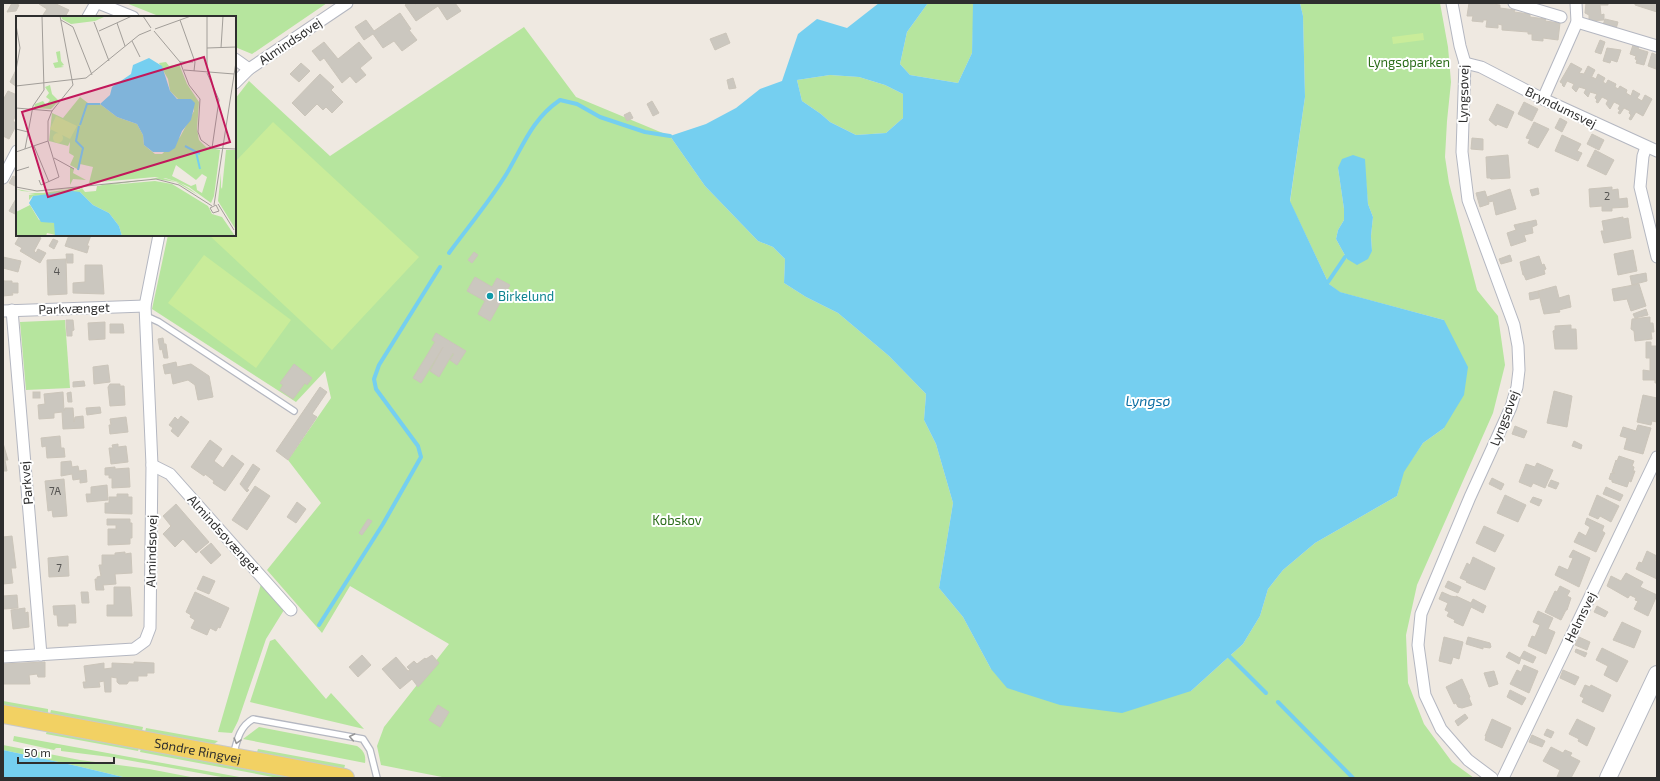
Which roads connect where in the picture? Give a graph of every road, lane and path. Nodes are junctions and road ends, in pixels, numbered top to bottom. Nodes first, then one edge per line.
1 (97, 3) edge
2 (347, 3) edge
3 (1452, 3) edge
4 (1514, 3) edge
5 (1576, 3) edge
6 (89, 16) edge
7 (130, 16) edge
8 (1561, 17) dead end
9 (1577, 22) junction
10 (1657, 46) edge
11 (236, 60) edge
12 (1466, 63) junction
13 (249, 69) junction
14 (236, 82) edge
15 (1543, 99) junction
16 (1646, 147) junction
17 (1657, 151) edge
18 (16, 153) edge
19 (3, 178) edge
20 (159, 236) edge
21 (1657, 257) edge
22 (7, 310) edge
23 (146, 311) junction
24 (294, 411) dead end
25 (1657, 457) edge
26 (152, 465) junction
27 (291, 610) dead end
28 (41, 655) junction
29 (3, 657) edge
30 (1657, 674) edge
31 (3, 714) edge
32 (232, 757) junction
33 (304, 774) edge
34 (345, 778) edge
35 (377, 778) edge
36 (1492, 778) edge
37 (1503, 778) edge
38 (1608, 778) edge

1 - 6 street
1 - 7 street
2 - 13 street, Almindsøvej
3 - 12 street, Lyngsøvej
4 - 8 street
5 - 9 street
9 - 10 street
9 - 15 street
11 - 13 street
12 - 15 street, Bryndumsvej
12 - 36 street, Lyngsøvej
13 - 14 street, Almindsøvej
15 - 16 street, Bryndumsvej
16 - 17 street, Bryndumsvej
16 - 21 street
18 - 19 street
20 - 23 street, Almindsøvej
22 - 23 street, Parkvænget
22 - 28 street, Parkvej
23 - 24 lane
23 - 26 street, Almindsøvej
25 - 37 street, Helmsvej
26 - 27 street, Almindsøvænget
26 - 28 street, Almindsøvej
28 - 29 street, Almindsøvej
30 - 38 street
31 - 32 main road, Søndre Ringvej
32 - 33 main road, Søndre Ringvej
35 -> 32 lane
33 - 34 main road, Søndre Ringvej

